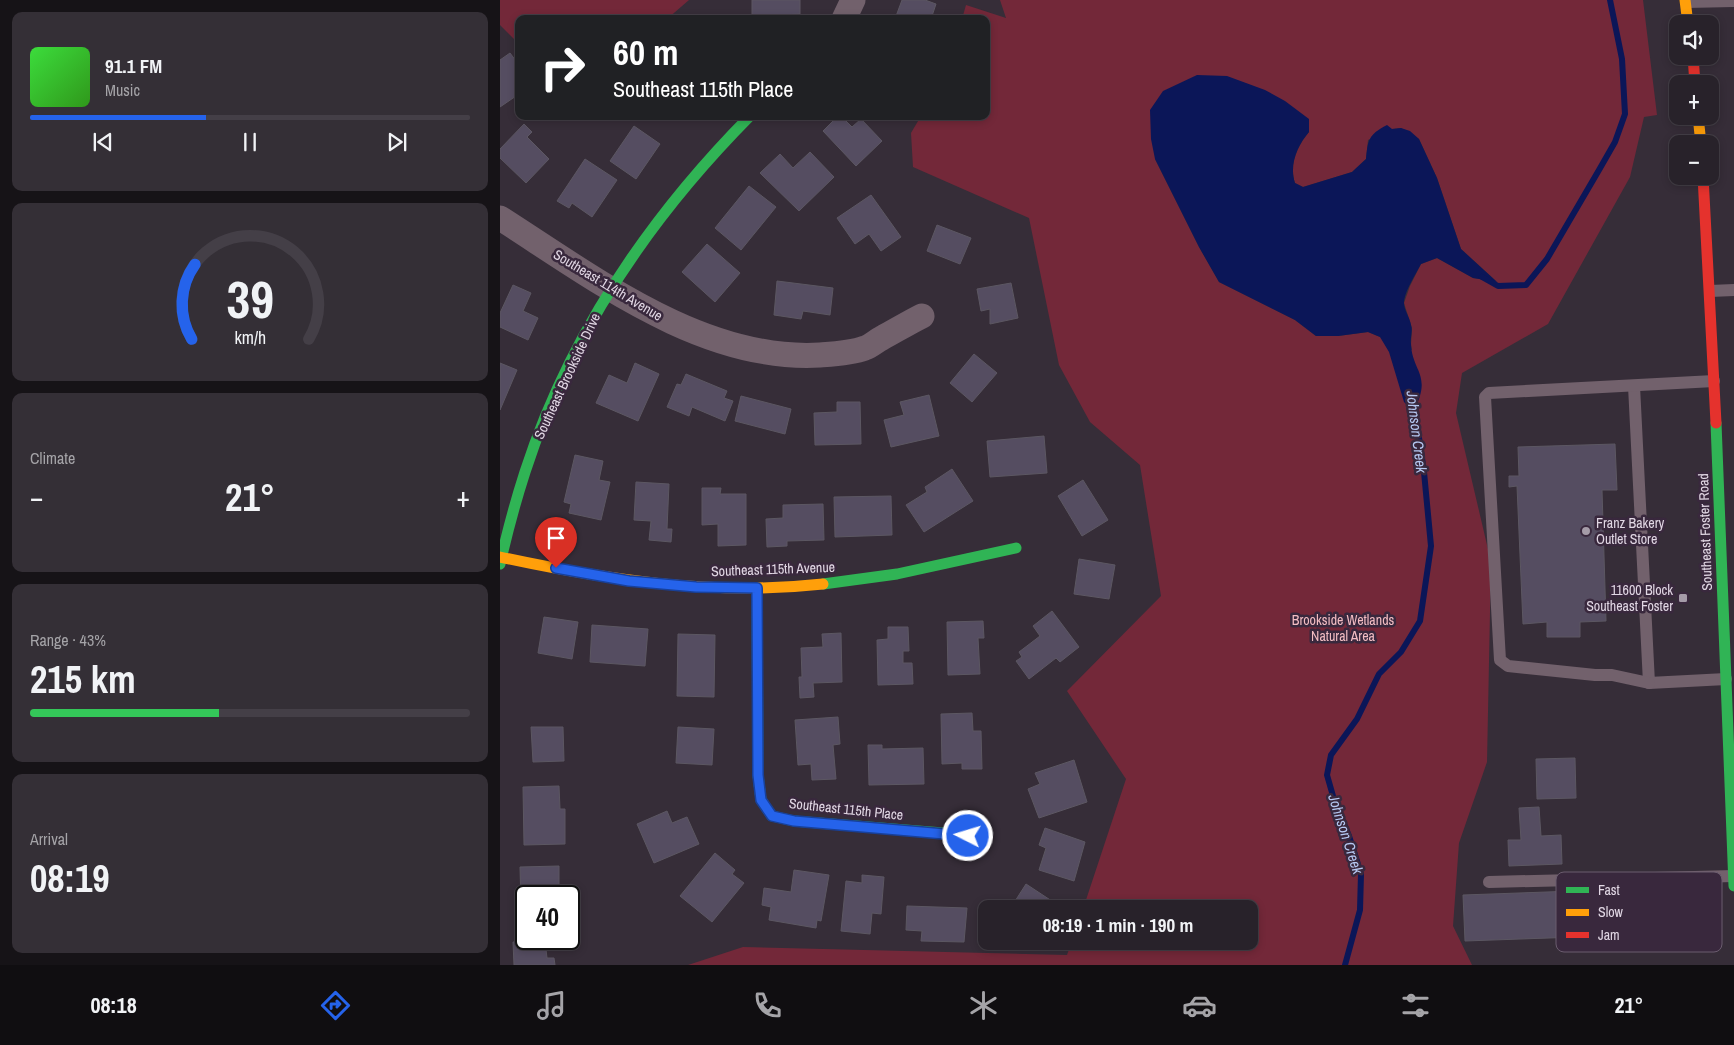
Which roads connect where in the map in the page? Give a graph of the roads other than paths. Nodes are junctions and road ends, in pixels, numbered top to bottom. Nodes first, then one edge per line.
1 (853, 0) edge
2 (1685, 1) edge
3 (1734, 1) edge
4 (846, 15) edge
5 (1687, 15) edge
6 (746, 120) edge
7 (1704, 185) edge
8 (500, 218) edge
9 (611, 289) junction
10 (1734, 290) edge
11 (1710, 291) junction
12 (922, 316) dead end
13 (1714, 381) junction
14 (1634, 386) junction
15 (1016, 548) dead end
16 (500, 560) edge
17 (757, 588) junction
18 (1726, 680) junction
19 (1649, 683) junction
20 (968, 836) dead end
21 (1734, 876) edge
22 (1556, 880) edge
23 (1489, 882) dead end
24 (1734, 886) edge

1 - 4 street
2 - 3 lane
2 - 5 street
6 - 9 street, Southeast Brookside Drive
7 - 11 street, Southeast Foster Road
8 - 9 street, Southeast 114th Avenue
9 - 12 street, Southeast 114th Avenue
9 - 16 street, Southeast Brookside Drive
10 - 11 lane
11 - 13 street, Southeast Foster Road
13 - 14 lane
13 - 18 street, Southeast Foster Road
14 - 19 lane
14 - 19 lane
15 - 17 street, Southeast 115th Avenue
16 - 17 street, Southeast 115th Avenue
17 - 20 street, Southeast 115th Place
18 - 19 lane
18 - 21 street, Southeast Foster Road
21 - 24 street, Southeast Foster Road
22 - 23 lane

